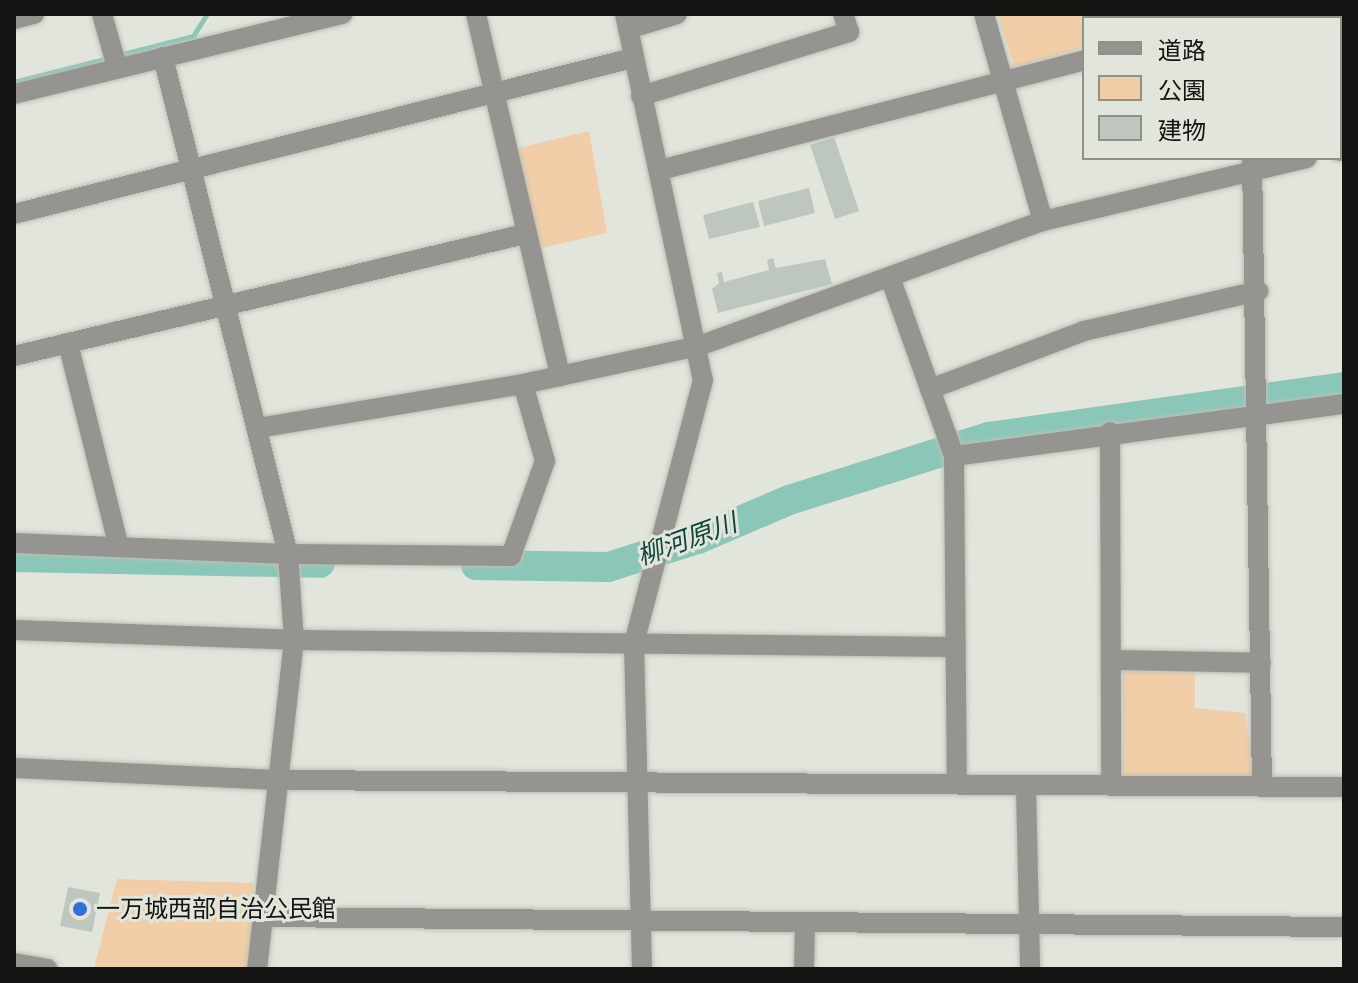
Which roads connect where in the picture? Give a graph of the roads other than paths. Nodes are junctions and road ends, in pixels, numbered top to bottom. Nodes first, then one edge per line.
1 (34, 14) edge
2 (102, 14) edge
3 (342, 14) edge
4 (476, 14) edge
5 (677, 14) edge
6 (843, 14) edge
7 (984, 14) edge
8 (14, 19) edge
9 (626, 22) edge
10 (114, 57) junction
11 (163, 57) junction
12 (633, 58) junction
13 (1082, 61) edge
14 (1004, 82) junction
15 (14, 94) edge
16 (495, 95) junction
17 (641, 96) junction
18 (1289, 160) edge
19 (1254, 164) edge
20 (660, 170) junction
21 (191, 171) junction
22 (14, 214) edge
23 (1043, 221) junction
24 (525, 234) junction
25 (890, 277) junction
26 (1258, 291) junction
27 (226, 305) junction
28 (68, 343) junction
29 (699, 346) junction
30 (14, 356) edge
31 (560, 376) junction
32 (523, 384) junction
33 (930, 389) junction
34 (1344, 404) edge
35 (1258, 414) junction
36 (258, 428) junction
37 (1110, 432) junction
38 (954, 456) junction
39 (14, 543) edge
40 (119, 547) junction
41 (288, 563) junction
42 (14, 630) edge
43 (294, 640) junction
44 (634, 643) junction
45 (955, 647) junction
46 (1111, 660) junction
47 (1261, 663) junction
48 (14, 768) edge
49 (278, 780) junction
50 (640, 783) junction
51 (957, 784) junction
52 (1111, 785) junction
53 (1262, 786) junction
54 (1026, 787) junction
55 (1344, 787) edge
56 (262, 917) junction
57 (640, 921) junction
58 (805, 923) junction
59 (1029, 923) junction
60 (1344, 927) edge
61 (14, 963) edge
62 (47, 969) edge
63 (257, 969) edge
64 (642, 969) edge
65 (804, 969) edge
66 (1030, 969) edge

1 - 8 street
2 - 10 street
3 - 11 street
4 - 16 street
5 - 9 street
6 - 17 street
7 - 14 street
9 - 12 street
10 - 11 street
10 - 15 street
11 - 21 street
12 - 16 street
12 - 17 street
13 - 14 street
14 - 20 street
14 - 23 street
16 - 21 street
16 - 24 street
17 - 20 street
18 - 19 street
19 - 23 street
19 - 26 street
20 - 29 street
21 - 22 street
21 - 27 street
23 - 25 street
24 - 27 street
24 - 31 street
25 - 29 street
25 - 33 street
26 - 33 street
26 - 35 street
27 - 28 street
27 - 36 street
28 - 30 street
28 - 40 street
29 - 31 street
29 - 44 street
31 - 32 street
32 - 36 street
32 - 41 street
33 - 38 street
34 - 35 street
35 - 37 street
35 - 47 street
36 - 41 street
37 - 38 street
37 - 46 street
38 - 45 street
39 - 40 street
40 - 41 street
41 - 43 street
42 - 43 street
43 - 44 street
43 - 49 street
44 - 45 street
44 - 50 street
45 - 51 street
46 - 47 street
46 - 52 street
47 - 53 street
48 - 49 street
49 - 50 street
49 - 56 street
50 - 51 street
50 - 57 street
51 - 54 street
52 - 53 street
52 - 54 street
53 - 55 street
54 - 59 street
56 - 57 street
56 - 63 street
57 - 58 street
57 - 64 street
58 - 59 street
58 - 65 street
59 - 60 street
59 - 66 street
61 - 62 street

